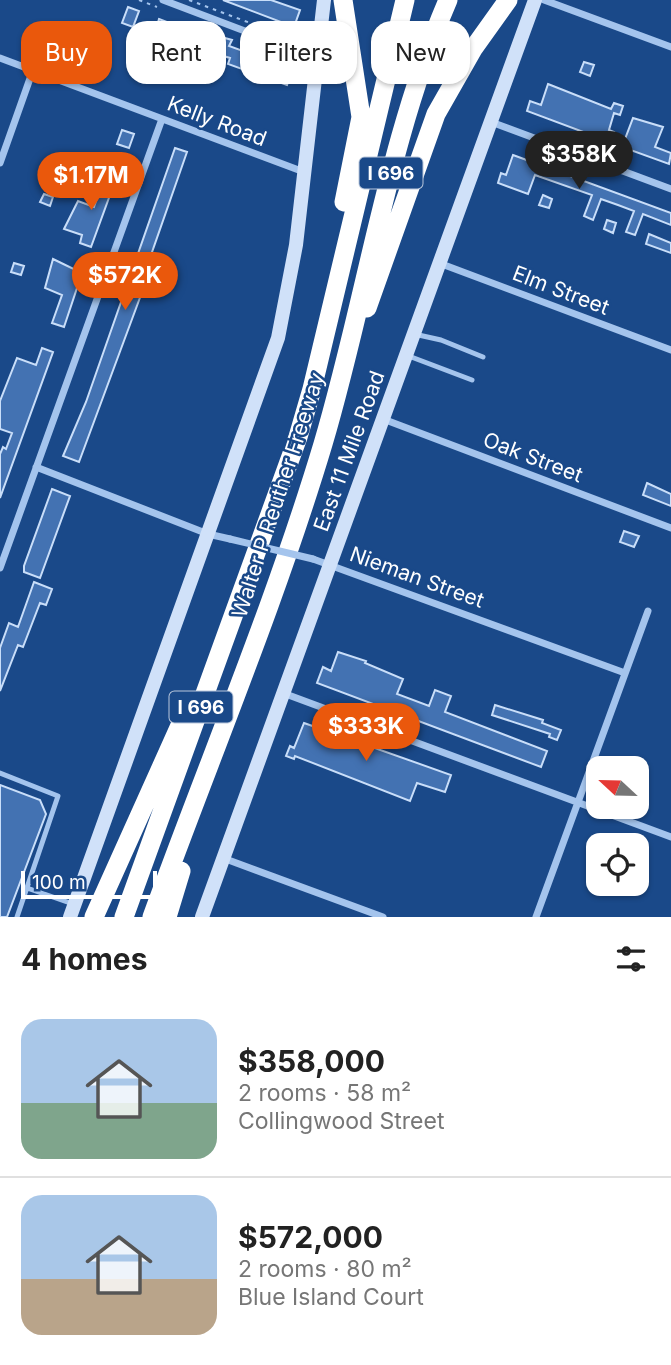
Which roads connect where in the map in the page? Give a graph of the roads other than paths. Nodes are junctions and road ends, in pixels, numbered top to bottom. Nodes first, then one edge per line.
1 (163, 0) edge
2 (324, 0) edge
3 (343, 0) edge
4 (405, 0) edge
5 (447, 0) edge
6 (508, 0) edge
7 (535, 0) edge
8 (544, 0) edge
9 (321, 21) edge
10 (240, 29) edge
11 (671, 47) edge
12 (0, 58) edge
13 (21, 66) edge
14 (28, 84) edge
15 (70, 84) edge
16 (313, 84) edge
17 (162, 119) junction
18 (491, 122) junction
19 (0, 163) edge
20 (304, 172) junction
21 (671, 189) edge
22 (439, 263) junction
23 (414, 334) junction
24 (325, 335) junction
25 (671, 350) edge
26 (348, 351) junction
27 (406, 355) junction
28 (483, 357) dead end
29 (472, 380) dead end
30 (383, 419) junction
31 (36, 467) junction
32 (277, 497) junction
33 (671, 528) edge
34 (208, 534) junction
35 (330, 563) junction
36 (0, 568) edge
37 (648, 611) dead end
38 (625, 673) junction
39 (283, 693) junction
40 (221, 732) junction
41 (0, 774) edge
42 (578, 802) junction
43 (671, 836) edge
44 (223, 858) junction
45 (27, 888) junction
46 (72, 911) edge
47 (17, 917) edge
48 (94, 917) edge
49 (124, 917) edge
50 (152, 917) edge
51 (167, 917) edge
52 (202, 917) edge
53 (383, 917) edge
54 (536, 917) edge

1 - 10 street
2 - 9 main road
3 - 24 highway
4 - 24 highway, Walter P Reuther Freeway / I 696
5 - 26 highway, Walter P Reuther Freeway / I 696
6 - 26 highway
7 - 18 main road, East 11 Mile Road
8 - 11 street
12 - 13 street, Kelly Road
14 - 19 street
15 - 17 street, Kelly Road
16 - 20 main road
17 - 20 street, Kelly Road
17 - 31 street
18 - 21 street
18 - 22 main road, East 11 Mile Road
20 - 34 main road
22 - 23 main road, East 11 Mile Road
22 - 25 street, Elm Street
23 - 27 main road, East 11 Mile Road
23 - 28 lane
24 - 32 highway, Walter P Reuther Freeway / I 696
26 - 40 highway, Walter P Reuther Freeway / I 696
27 - 29 lane
27 - 30 main road, East 11 Mile Road
30 - 33 street, Oak Street
30 - 35 main road, East 11 Mile Road
31 - 34 street, Nieman Street
31 - 36 street
32 - 48 highway
32 - 49 highway, Walter P Reuther Freeway / I 696
34 - 35 street, Nieman Street, bridge
34 - 46 main road
35 - 38 street, Nieman Street
35 - 39 main road, East 11 Mile Road
37 - 38 street
38 - 42 street
39 - 42 street
39 - 44 main road, East 11 Mile Road
40 - 50 highway, Walter P Reuther Freeway / I 696
40 - 51 highway
41 - 45 lane
42 - 43 street
42 - 54 street
44 - 52 main road, East 11 Mile Road
44 - 53 street
45 - 46 lane
45 - 47 lane

